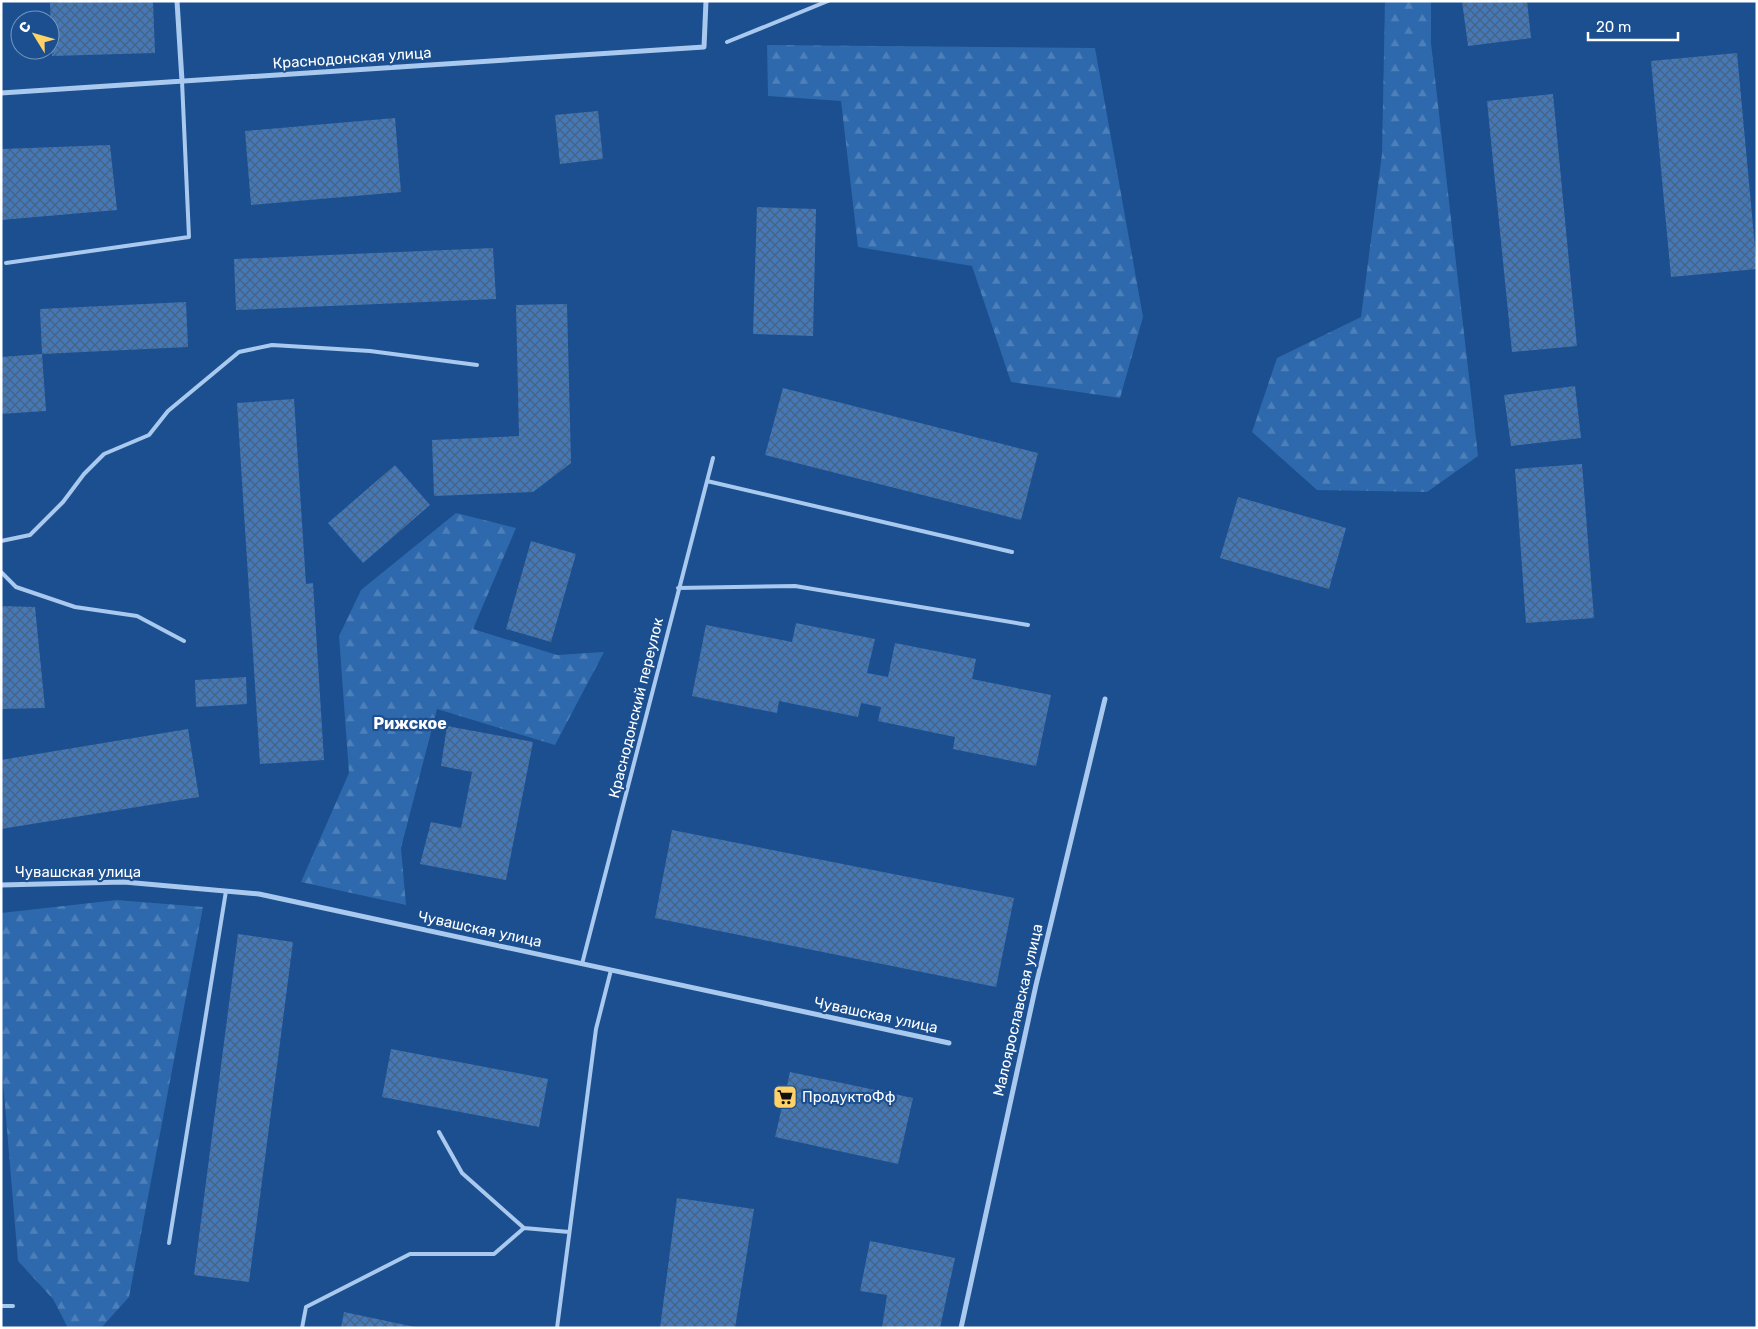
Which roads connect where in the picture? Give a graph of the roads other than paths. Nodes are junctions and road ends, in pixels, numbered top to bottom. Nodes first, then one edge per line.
1 (176, 1) edge
2 (706, 1) edge
3 (828, 1) edge
4 (727, 42) dead end
5 (182, 81) junction
6 (1, 93) edge
7 (6, 263) dead end
8 (477, 365) dead end
9 (713, 458) dead end
10 (707, 481) junction
11 (1, 541) edge
12 (1012, 552) dead end
13 (1, 572) edge
14 (678, 588) junction
15 (1028, 626) dead end
16 (184, 641) dead end
17 (1105, 699) dead end
18 (1, 885) edge
19 (226, 891) junction
20 (582, 964) junction
21 (611, 970) junction
22 (948, 1043) dead end
23 (439, 1132) dead end
24 (524, 1228) junction
25 (569, 1232) junction
26 (169, 1243) dead end
27 (1, 1306) edge
28 (13, 1306) dead end
29 (302, 1328) edge
30 (557, 1328) edge
31 (961, 1328) edge

1 - 5 street
2 - 5 street, Краснодонская улица
3 - 4 lane
5 - 6 street, Краснодонская улица
5 - 7 lane
8 - 11 lane
9 - 10 lane, Краснодонский переулок
10 - 12 lane
10 - 14 lane, Краснодонский переулок
13 - 16 lane
14 - 15 lane
14 - 20 lane, Краснодонский переулок
17 - 31 street, Малоярославская улица
18 - 19 street, Чувашская улица
19 - 20 street, Чувашская улица
19 - 26 lane
20 - 21 street, Чувашская улица
21 - 22 street, Чувашская улица
21 - 25 lane
23 - 24 lane
24 - 25 lane
24 - 29 lane
25 - 30 lane
27 - 28 lane

